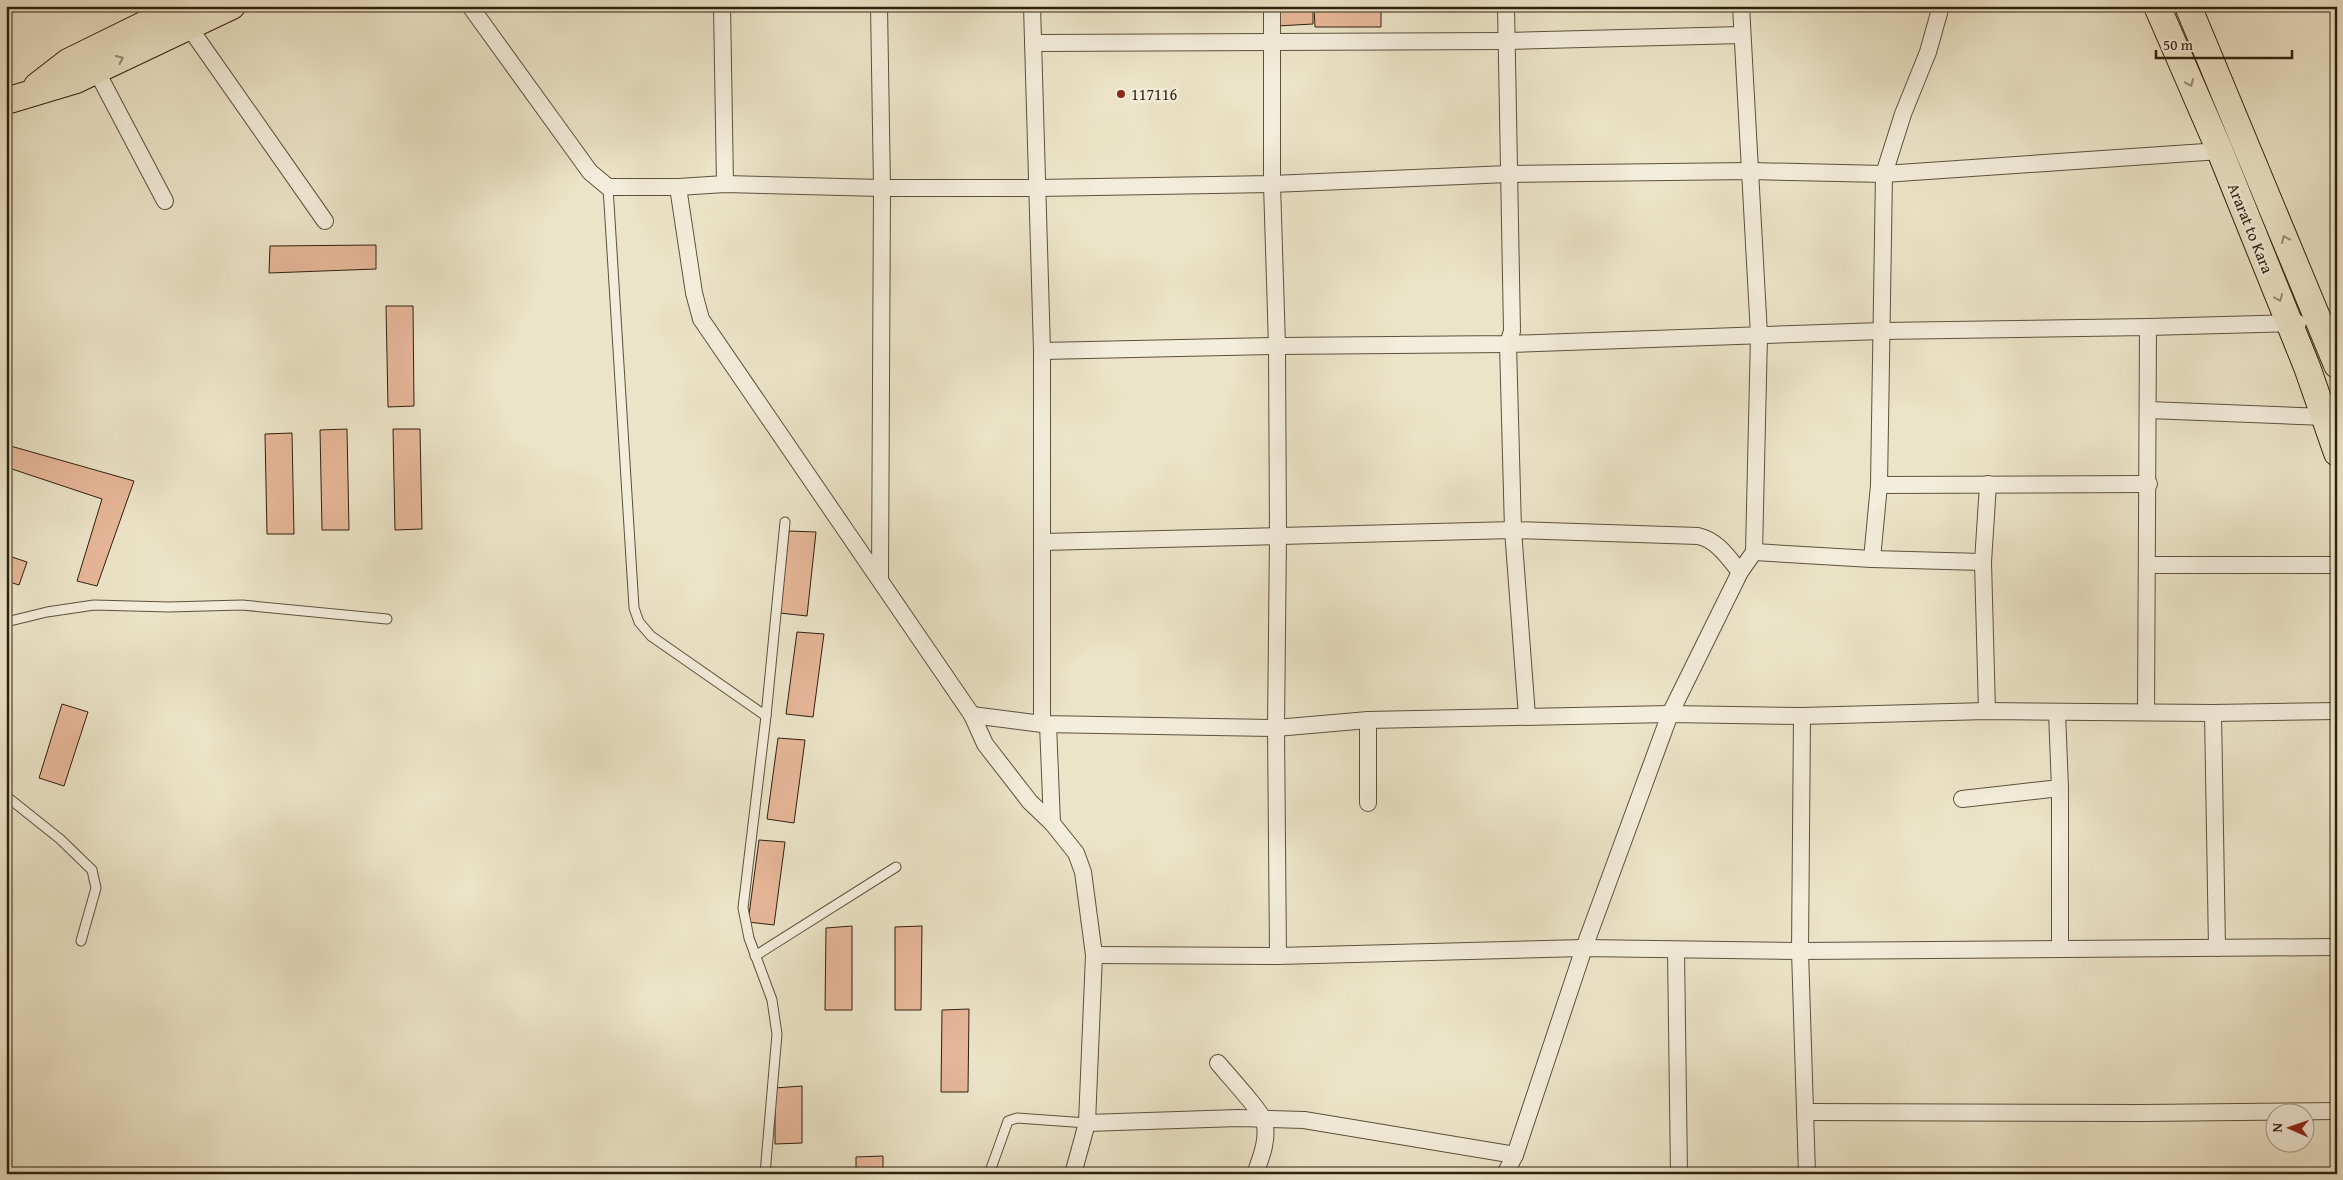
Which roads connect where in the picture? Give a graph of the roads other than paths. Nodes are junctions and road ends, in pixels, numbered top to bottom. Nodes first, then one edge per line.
1 (232, 6) edge
2 (470, 6) edge
3 (722, 6) edge
4 (879, 6) edge
5 (1032, 6) edge
6 (1272, 6) edge
7 (1506, 6) edge
8 (1742, 6) edge
9 (1941, 6) edge
10 (2157, 6) edge
11 (2188, 6) edge
12 (181, 12) edge
13 (1742, 35) junction
14 (1507, 41) junction
15 (1272, 42) junction
16 (1033, 43) junction
17 (96, 70) junction
18 (16, 98) edge
19 (2220, 151) junction
20 (1750, 171) junction
21 (1508, 174) junction
22 (1884, 174) junction
23 (725, 184) junction
24 (1272, 184) junction
25 (608, 187) junction
26 (678, 187) junction
27 (882, 188) junction
28 (1038, 188) junction
29 (165, 201) dead end
30 (325, 221) dead end
31 (2319, 320) junction
32 (2290, 324) junction
33 (2148, 327) junction
34 (1882, 331) junction
35 (1758, 334) junction
36 (1508, 344) junction
37 (1277, 346) junction
38 (1042, 352) junction
39 (2337, 365) edge
40 (2149, 410) junction
41 (2326, 417) junction
42 (2337, 453) edge
43 (1988, 484) junction
44 (2149, 484) junction
45 (1880, 485) junction
46 (785, 522) dead end
47 (1513, 530) junction
48 (1278, 535) junction
49 (1043, 542) junction
50 (1754, 552) junction
51 (1872, 559) junction
52 (1983, 562) junction
53 (2147, 565) junction
54 (2337, 566) edge
55 (1740, 572) junction
56 (880, 580) junction
57 (387, 619) dead end
58 (6, 622) edge
59 (1987, 711) junction
60 (2337, 711) edge
61 (2058, 712) junction
62 (2146, 712) junction
63 (2213, 713) junction
64 (1670, 714) junction
65 (972, 715) junction
66 (766, 716) junction
67 (1527, 716) junction
68 (1802, 716) junction
69 (1368, 720) junction
70 (1045, 724) junction
71 (1276, 728) junction
72 (2060, 788) junction
73 (6, 796) edge
74 (1962, 799) dead end
75 (1368, 803) dead end
76 (1052, 823) junction
77 (896, 867) dead end
78 (81, 941) dead end
79 (2337, 947) edge
80 (1584, 948) junction
81 (2217, 948) junction
82 (2060, 949) junction
83 (1676, 950) junction
84 (1800, 951) junction
85 (1094, 955) junction
86 (754, 956) junction
87 (1278, 956) junction
88 (1218, 1064) dead end
89 (2337, 1111) edge
90 (1806, 1112) junction
91 (1264, 1119) junction
92 (1087, 1122) junction
93 (1515, 1155) junction
94 (765, 1174) edge
95 (989, 1174) edge
96 (1073, 1174) edge
97 (1255, 1174) edge
98 (1505, 1174) edge
99 (1679, 1174) edge
100 (1807, 1174) edge

1 - 12 main road
2 - 25 street
3 - 23 street
4 - 27 street
5 - 16 street
6 - 15 street
7 - 14 street
8 - 13 street
9 - 22 street
10 -> 19 main road, Ararat to Kara
31 -> 11 main road, Ararat to Kara
17 -> 12 main road
12 - 18 main road
12 - 30 street
13 - 14 street
13 - 20 street
14 - 15 street
14 - 21 street
15 - 16 street
15 - 24 street
16 - 28 street
17 - 18 main road
17 - 29 street
19 - 22 street
19 -> 32 main road, Ararat to Kara
20 - 21 street
20 - 22 street
20 - 35 street
21 - 24 street
21 - 36 street
22 - 34 street
23 - 26 street
23 - 27 street
24 - 28 street
24 - 37 street
25 - 26 street
25 - 66 lane
26 - 56 street
27 - 28 street
27 - 56 street
28 - 38 street
31 - 32 street
31 - 39 main road, Ararat to Kara
32 - 33 street
32 - 41 main road, Ararat to Kara
33 - 34 street
33 - 40 street
34 - 35 street
34 - 45 street
35 - 36 street
35 - 50 street
36 - 37 street
36 - 47 street
37 - 38 street
37 - 48 street
38 - 49 street
40 - 41 street
40 - 44 street
41 - 42 main road, Ararat to Kara
43 - 44 street
43 - 45 street
43 - 52 street
44 - 53 street
45 - 51 street
46 - 66 lane
47 - 48 street
47 - 55 street
47 - 67 street
48 - 49 street
48 - 71 street
49 - 70 street
50 - 51 street
50 - 55 street
51 - 52 street
52 - 59 street
53 - 54 street
53 - 62 street
55 - 64 street
56 - 65 street
57 - 58 lane
59 - 61 street
59 - 68 street
60 - 63 street
61 - 62 street
61 - 72 street
62 - 63 street
63 - 81 street
64 - 67 street
64 - 68 street
64 - 80 street
65 - 70 street
65 - 76 street
66 - 86 lane
67 - 69 street
68 - 84 street
69 - 71 street
69 - 75 street
70 - 71 street
70 - 76 street
71 - 87 street
72 - 74 street
72 - 82 street
73 - 78 lane
76 - 85 street
77 - 86 lane
79 - 81 street
80 - 83 street
80 - 87 street
80 - 93 street
81 - 82 street
82 - 84 street
83 - 84 street
83 - 99 street
84 - 90 street
85 - 87 street
85 - 92 street
86 - 94 lane
88 - 91 street
89 - 90 street
90 - 100 street
91 - 92 street
91 - 93 street
91 - 97 street
92 - 95 lane
92 - 96 street
93 - 98 street

